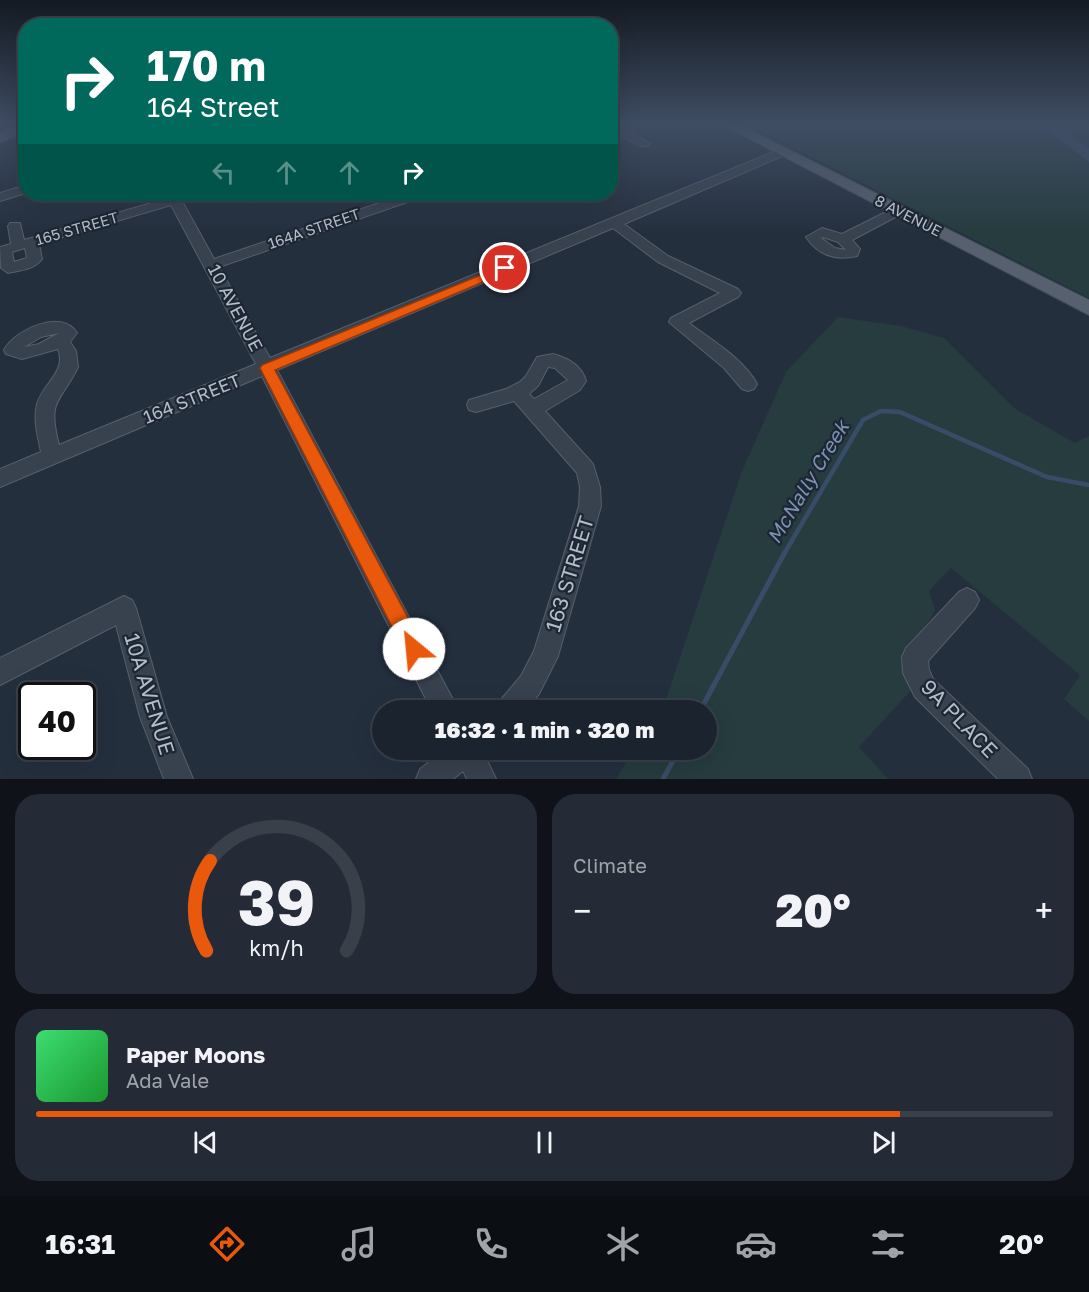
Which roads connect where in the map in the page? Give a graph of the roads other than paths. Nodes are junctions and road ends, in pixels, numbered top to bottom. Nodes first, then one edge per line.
1 (763, 160) edge
2 (800, 160) edge
3 (18, 191) edge
4 (0, 197) edge
5 (159, 201) edge
6 (181, 201) edge
7 (397, 201) edge
8 (898, 210) junction
9 (613, 222) junction
10 (15, 226) dead end
11 (843, 239) dead end
12 (14, 247) edge
13 (212, 266) junction
14 (1089, 308) edge
15 (61, 340) dead end
16 (267, 368) junction
17 (748, 384) dead end
18 (517, 392) junction
19 (476, 405) dead end
20 (532, 409) junction
21 (52, 456) junction
22 (0, 478) edge
23 (967, 600) dead end
24 (0, 672) edge
25 (440, 700) edge
26 (517, 700) edge
27 (454, 760) edge
28 (472, 760) edge
29 (179, 779) edge
30 (430, 779) edge
31 (482, 779) edge
32 (1018, 779) edge

1 - 9 street, 164 STREET
2 - 8 main road, 8 AVENUE
3 - 4 street
5 - 12 street, 165 STREET
6 - 13 street, 10 AVENUE
7 - 13 street, 164A STREET
8 - 11 street
8 - 14 main road, 8 AVENUE
9 - 16 street, 164 STREET
9 - 17 street
10 - 12 street
13 - 16 street, 10 AVENUE
15 - 21 street
16 - 21 street, 164 STREET
16 - 25 street, 10 AVENUE
18 - 19 street
18 - 20 street, 163 STREET
18 - 20 street
20 - 26 street, 163 STREET
21 - 22 street, 164 STREET
23 - 32 street, 9A PLACE
24 - 29 street, 10A AVENUE
27 - 30 street
28 - 31 street

